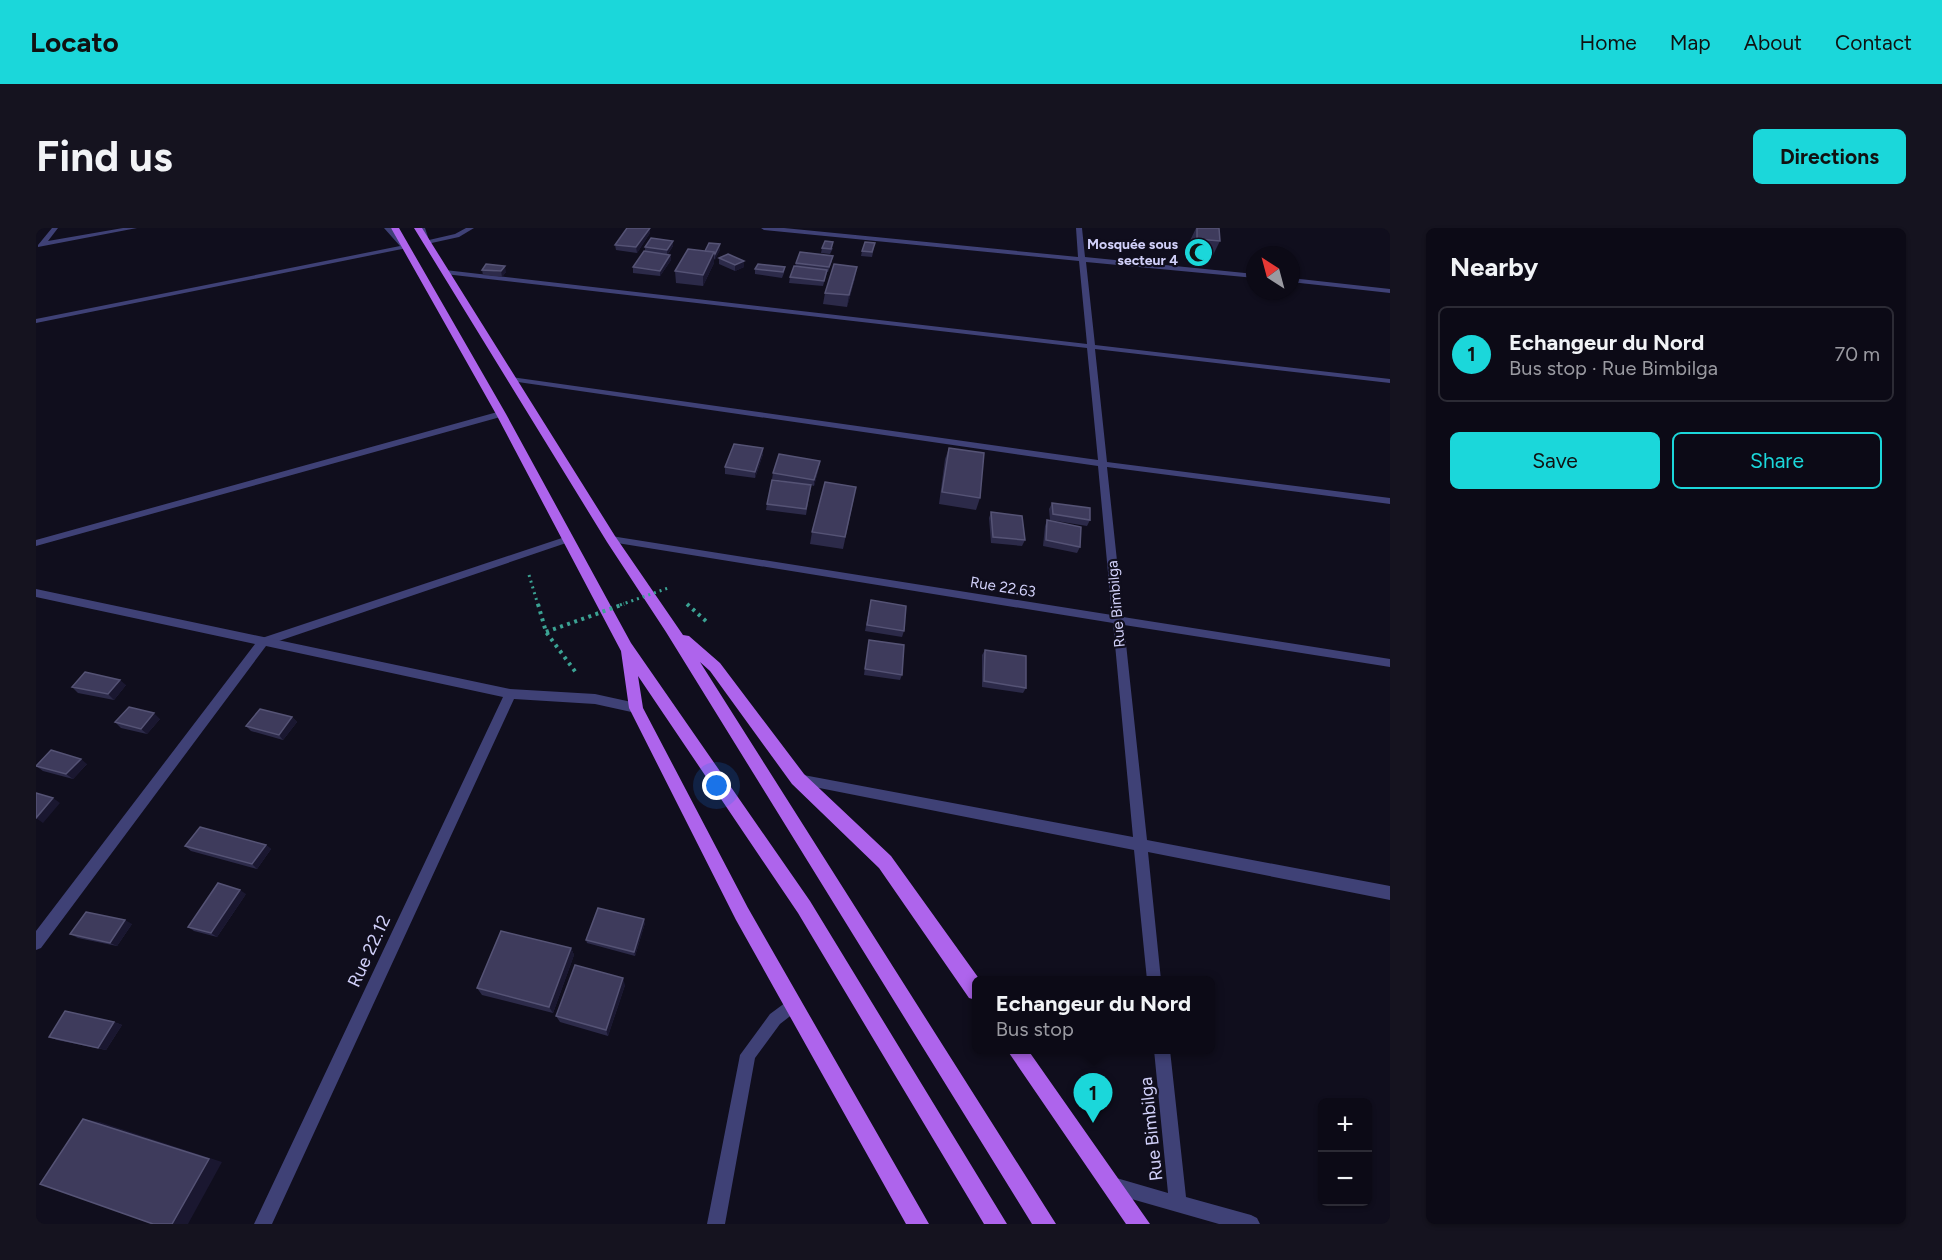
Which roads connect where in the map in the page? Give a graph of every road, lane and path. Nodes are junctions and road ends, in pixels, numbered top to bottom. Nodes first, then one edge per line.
1 (55, 228) edge
2 (134, 228) edge
3 (387, 228) edge
4 (394, 228) edge
5 (418, 228) edge
6 (422, 228) edge
7 (471, 228) edge
8 (764, 228) edge
9 (1079, 228) edge
10 (427, 243) junction
11 (39, 246) edge
12 (405, 247) junction
13 (1081, 257) junction
14 (445, 272) junction
15 (1246, 275) edge
16 (1300, 281) edge
17 (1390, 291) edge
18 (36, 321) edge
19 (1092, 346) junction
20 (511, 379) junction
21 (1390, 381) edge
22 (501, 414) junction
23 (1103, 464) junction
24 (1390, 501) edge
25 (568, 539) junction
26 (611, 539) junction
27 (36, 543) edge
28 (521, 554) junction
29 (36, 593) edge
30 (677, 595) dead end
31 (686, 602) dead end
32 (1118, 620) junction
33 (710, 626) dead end
34 (671, 628) junction
35 (546, 632) junction
36 (263, 642) junction
37 (626, 647) junction
38 (1390, 663) edge
39 (510, 694) junction
40 (596, 699) junction
41 (636, 708) junction
42 (798, 779) junction
43 (1139, 845) junction
44 (1390, 893) edge
45 (36, 943) edge
46 (1153, 976) edge
47 (972, 985) edge
48 (793, 1005) junction
49 (1020, 1054) edge
50 (1162, 1054) edge
51 (1113, 1186) junction
52 (1178, 1204) junction
53 (263, 1224) edge
54 (716, 1224) edge
55 (918, 1224) edge
56 (996, 1224) edge
57 (1045, 1224) edge
58 (1139, 1224) edge
59 (1251, 1224) edge

1 - 11 street
2 - 11 street
3 - 12 street
4 - 12 main road
5 - 10 main road
6 - 10 street
7 - 10 street
8 - 13 street
9 - 13 street, Rue Bimbilga
10 - 14 main road
12 - 18 street
12 - 22 main road
13 - 15 street
13 - 19 street, Rue Bimbilga
14 - 19 street
14 - 20 main road
16 - 17 street
19 - 21 street
19 - 23 street, Rue Bimbilga
20 - 23 street
20 - 26 main road
22 - 25 main road
22 - 27 street
23 - 24 street
23 - 32 street, Rue Bimbilga
25 - 28 street
25 - 37 main road
26 - 32 street, Rue 22.63
26 - 34 main road
28 - 35 path
28 - 36 street
29 - 36 street
30 - 35 path, bridge
31 - 33 path
32 - 38 street, Rue 22.63
32 - 43 street, Rue Bimbilga
34 - 42 main road
34 - 57 main road
35 - 40 path
36 - 39 street
36 - 45 street
37 - 41 main road
37 - 56 main road
39 - 40 street
39 - 53 street, Rue 22.12
40 - 41 street
41 - 48 main road
42 - 43 street
42 - 47 main road
43 - 44 street
43 - 46 street, Rue Bimbilga
48 - 54 street
48 - 55 main road
49 - 51 main road
50 - 52 street, Rue Bimbilga
51 - 52 street
51 - 58 main road
52 - 59 street

